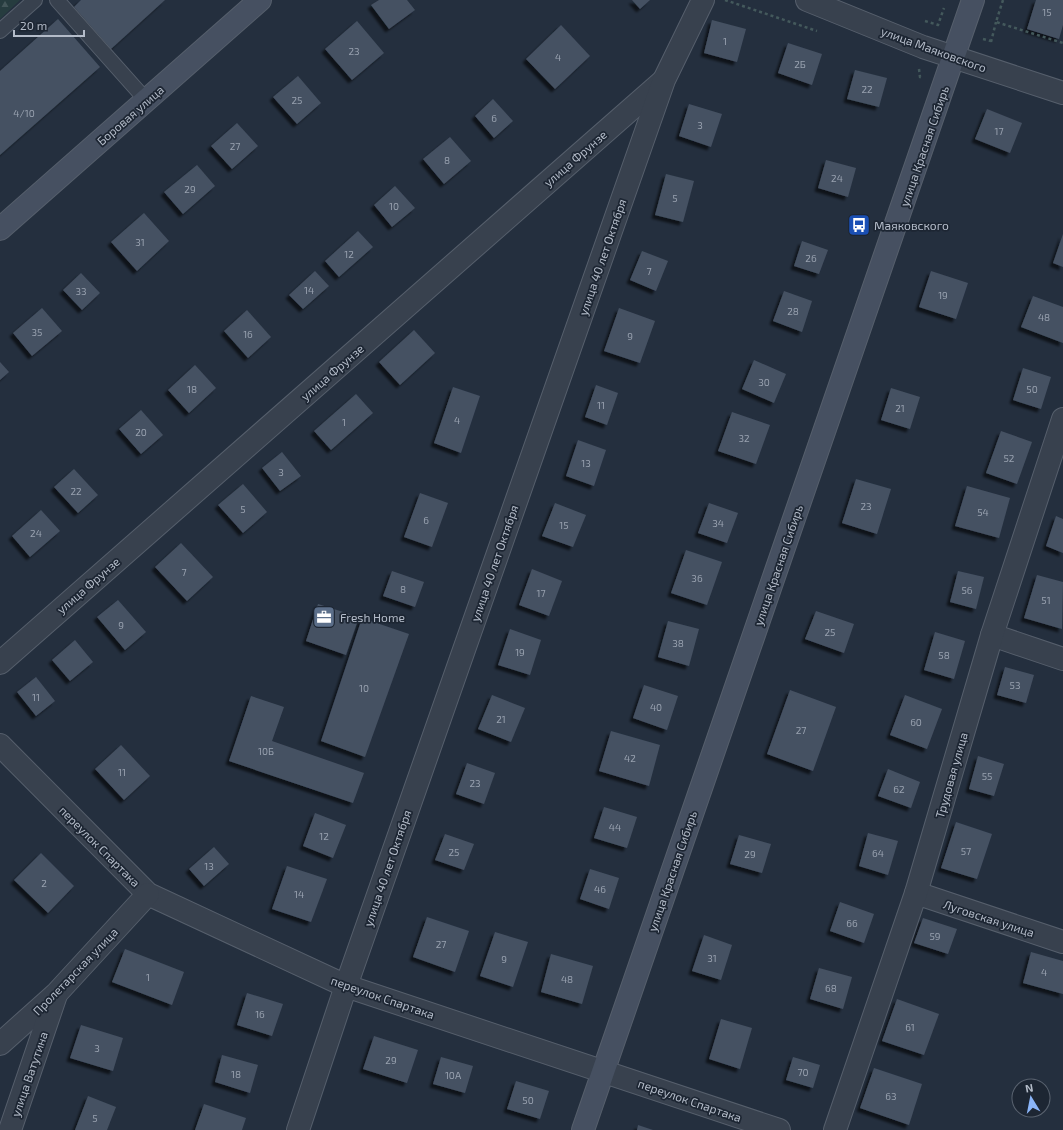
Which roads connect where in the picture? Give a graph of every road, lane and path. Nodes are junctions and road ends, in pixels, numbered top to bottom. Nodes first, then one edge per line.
1 (35, 0) edge
2 (57, 0) edge
3 (260, 0) edge
4 (703, 0) edge
5 (807, 0) edge
6 (973, 0) edge
7 (1003, 0) edge
8 (944, 6) dead end
9 (923, 20) dead end
10 (0, 31) edge
11 (1063, 43) edge
12 (954, 57) junction
13 (664, 80) junction
14 (1063, 93) edge
15 (146, 100) junction
16 (0, 229) edge
17 (1063, 419) edge
18 (992, 635) junction
19 (1063, 659) edge
20 (0, 663) edge
21 (0, 746) edge
22 (916, 893) junction
23 (148, 894) junction
24 (1063, 942) edge
25 (346, 986) junction
26 (56, 994) junction
27 (0, 1044) edge
28 (603, 1070) junction
29 (10, 1130) edge
30 (298, 1130) edge
31 (583, 1130) edge
32 (779, 1130) edge
33 (835, 1130) edge

1 - 10 lane
2 - 15 lane
3 - 15 main road, Боровая улица
4 - 13 street, улица 40 лет Октября
5 - 12 street, улица Маяковского
6 - 12 main road, улица Красная Сибирь
7 - 11 path
8 - 9 path
12 - 14 street, улица Маяковского
12 - 28 main road, улица Красная Сибирь
13 - 20 street, улица Фрунзе
13 - 25 street, улица 40 лет Октября
15 - 16 main road, Боровая улица
17 - 18 street, Трудовая улица
18 - 19 street
18 - 22 street, Трудовая улица
21 - 23 street, переулок Спартака
22 - 24 street, Луговская улица
22 - 33 street, Трудовая улица
23 - 25 street, переулок Спартака
23 - 26 street, Пролетарская улица
25 - 28 street, переулок Спартака
25 - 30 street, улица 40 лет Октября
26 - 27 street, Пролетарская улица
26 - 29 street, улица Ватутина
28 - 31 main road, улица Красная Сибирь
28 - 32 street, переулок Спартака

